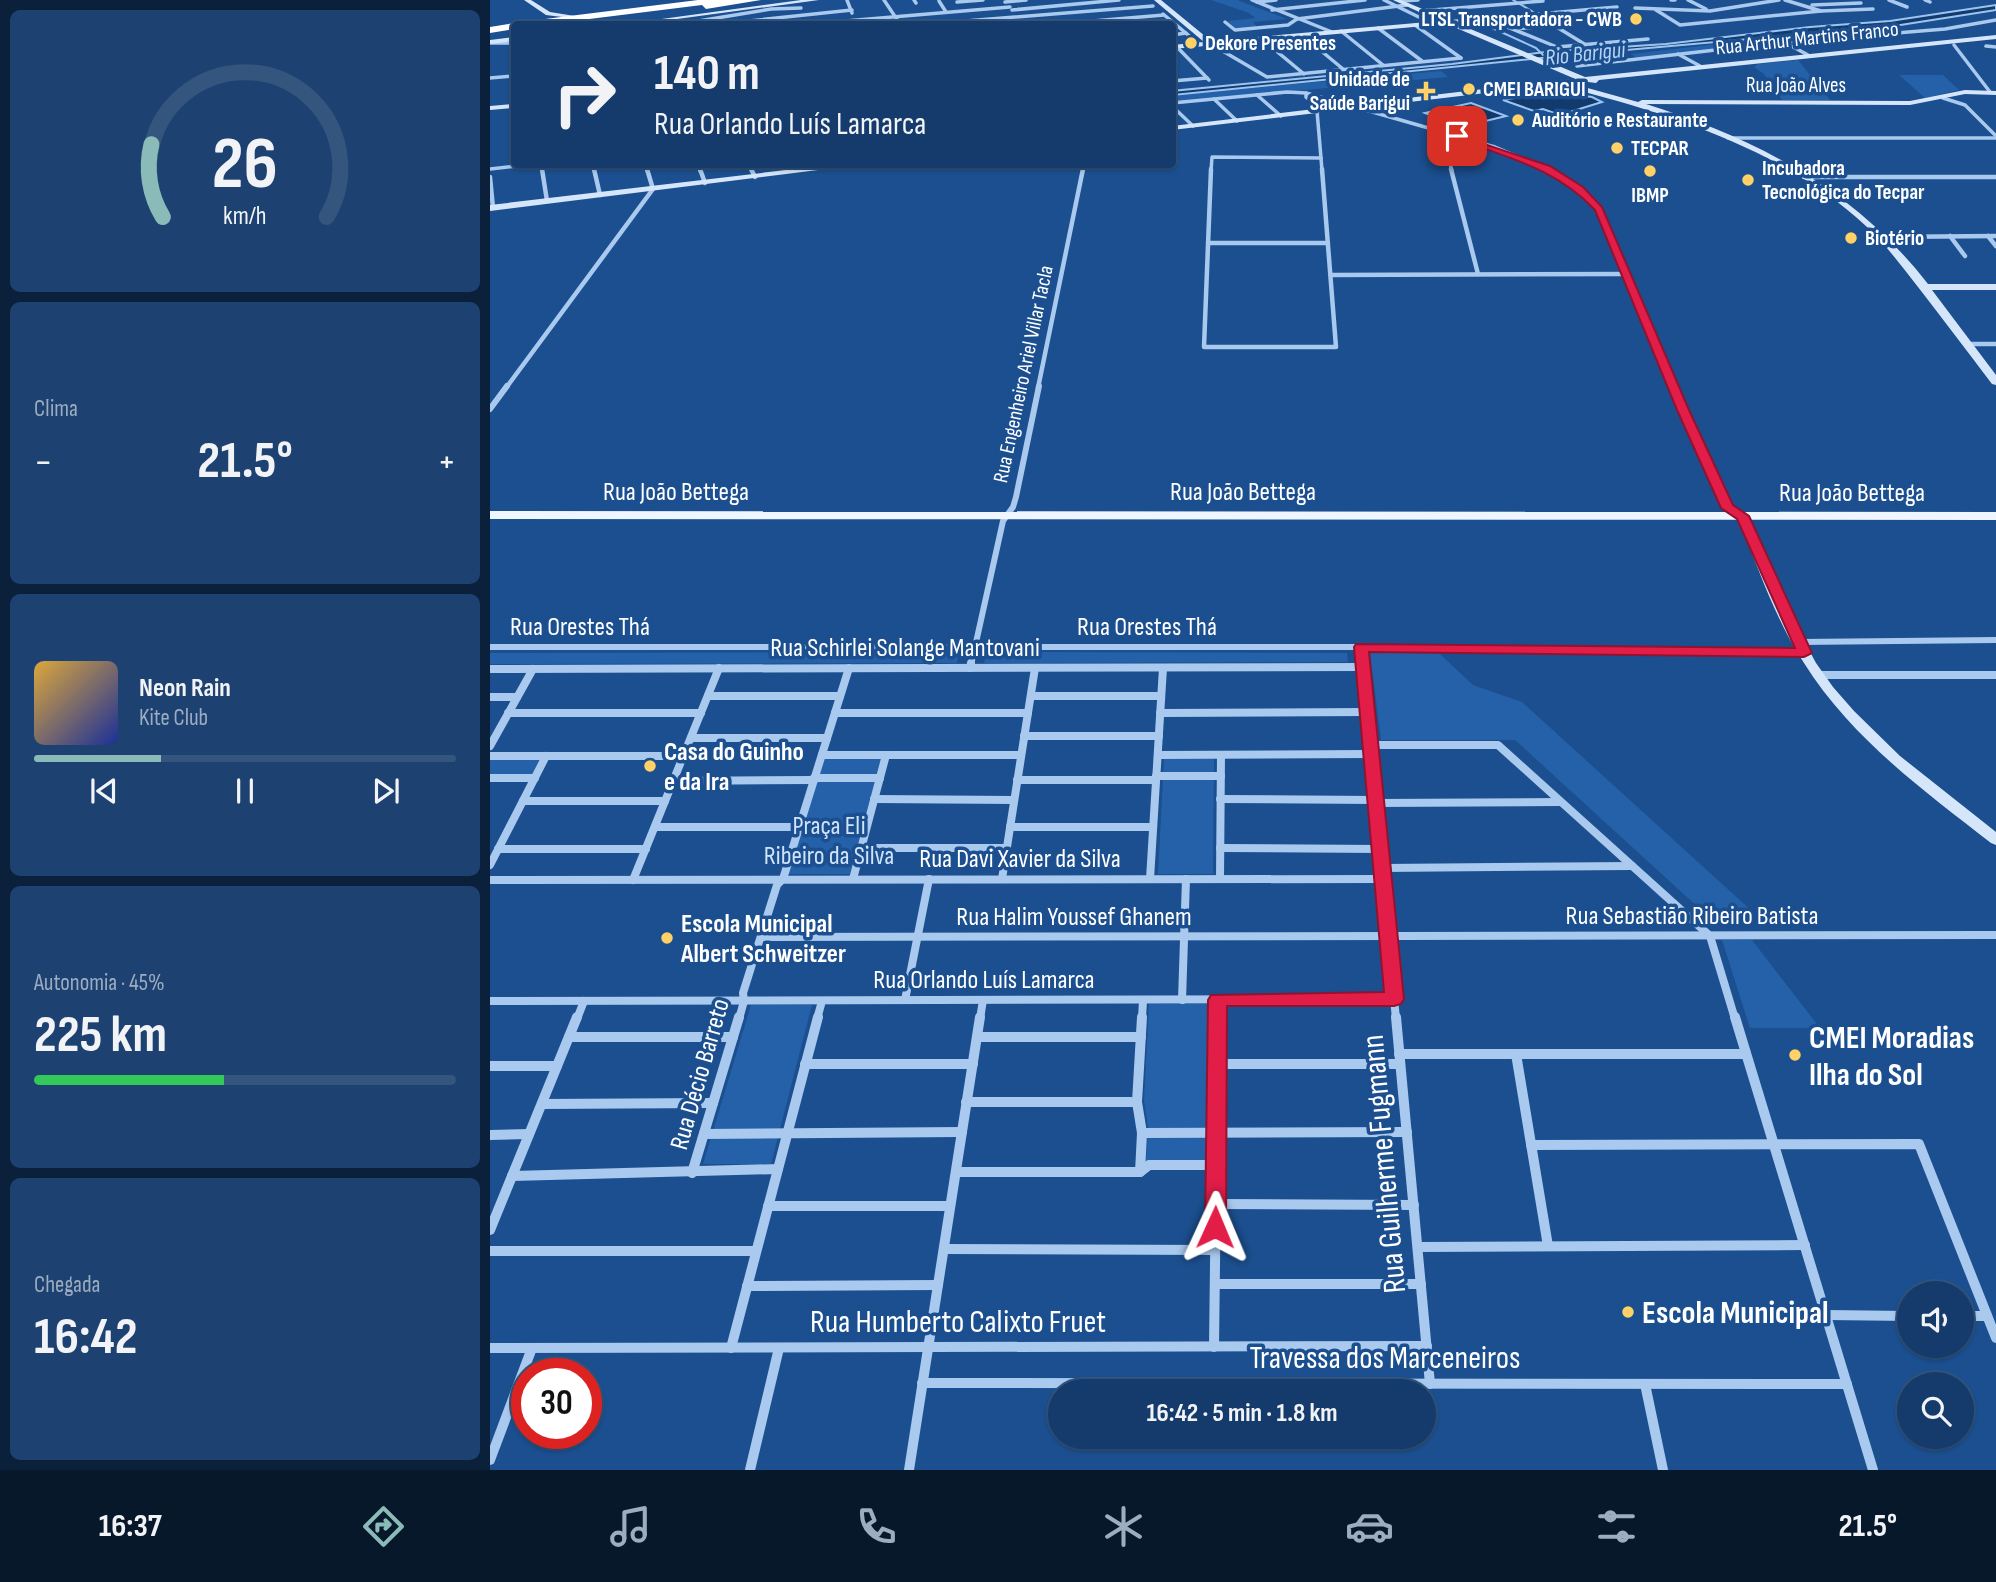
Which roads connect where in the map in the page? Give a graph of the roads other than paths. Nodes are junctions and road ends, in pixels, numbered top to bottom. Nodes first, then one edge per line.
1 (527, 0) edge
2 (721, 0) edge
3 (756, 0) edge
4 (816, 0) edge
5 (847, 0) edge
6 (884, 0) edge
7 (978, 0) edge
8 (983, 0) edge
9 (1026, 0) edge
10 (1052, 0) edge
11 (1069, 0) edge
12 (1118, 0) edge
13 (1146, 0) edge
14 (1276, 0) edge
15 (1366, 0) edge
16 (1384, 0) edge
17 (1418, 0) edge
18 (1505, 0) edge
19 (1688, 0) edge
20 (1779, 0) edge
21 (1785, 0) edge
22 (1889, 0) edge
23 (1925, 0) edge
24 (939, 1) edge
25 (956, 1) edge
26 (1004, 1) edge
27 (1087, 1) edge
28 (1103, 1) edge
29 (1254, 1) edge
30 (1543, 1) edge
31 (1521, 2) edge
32 (1930, 2) dead end
33 (1155, 3) edge
34 (1397, 3) edge
35 (1861, 3) dead end
36 (1073, 4) junction
37 (1510, 4) junction
38 (1058, 6) junction
39 (1807, 6) junction
40 (1618, 7) dead end
41 (1907, 7) dead end
42 (801, 8) dead end
43 (1635, 8) dead end
44 (1011, 9) junction
45 (1873, 9) dead end
46 (852, 10) junction
47 (1272, 10) junction
48 (1656, 10) junction
49 (1710, 10) junction
50 (964, 11) junction
51 (1420, 11) junction
52 (1822, 11) junction
53 (946, 12) junction
54 (1545, 13) junction
55 (548, 15) junction
56 (1164, 15) junction
57 (1537, 15) junction
58 (895, 17) junction
59 (600, 18) junction
60 (1020, 18) junction
61 (1297, 19) junction
62 (1486, 19) junction
63 (853, 20) junction
64 (1996, 20) edge
65 (535, 21) edge
66 (564, 21) edge
67 (582, 21) edge
68 (647, 21) edge
69 (670, 21) edge
70 (714, 21) edge
71 (766, 21) edge
72 (842, 21) edge
73 (898, 21) edge
74 (974, 21) edge
75 (1024, 21) edge
76 (1093, 21) edge
77 (1169, 21) edge
78 (1225, 22) dead end
79 (1446, 22) junction
80 (1185, 23) junction
81 (1431, 23) junction
82 (1571, 23) dead end
83 (1176, 24) edge
84 (1415, 25) junction
85 (1554, 25) junction
86 (1176, 27) edge
87 (511, 28) edge
88 (1378, 28) junction
89 (1511, 29) junction
90 (490, 32) edge
91 (1336, 32) junction
92 (1186, 33) junction
93 (1176, 34) edge
94 (1302, 35) junction
95 (1996, 37) edge
96 (1262, 38) junction
97 (1648, 39) dead end
98 (511, 41) edge
99 (1784, 42) junction
100 (490, 43) edge
101 (1209, 43) junction
102 (1199, 44) junction
103 (1586, 45) junction
104 (1954, 45) dead end
105 (1176, 46) edge
106 (1986, 46) dead end
107 (1996, 47) edge
108 (1176, 48) edge
109 (1677, 54) junction
110 (1808, 55) junction
111 (1423, 62) junction
112 (1544, 63) junction
113 (1383, 65) junction
114 (1577, 66) dead end
115 (1700, 66) junction
116 (1343, 69) junction
117 (1304, 74) junction
118 (511, 76) edge
119 (1621, 76) junction
120 (490, 78) edge
121 (1585, 79) junction
122 (1176, 81) edge
123 (1575, 84) junction
124 (1599, 85) junction
125 (1993, 92) edge
126 (1306, 93) junction
127 (1257, 95) junction
128 (1943, 98) junction
129 (1214, 99) junction
130 (1625, 101) junction
131 (1645, 102) junction
132 (1176, 104) edge
133 (511, 106) edge
134 (1359, 107) junction
135 (490, 108) edge
136 (1176, 109) edge
137 (1331, 110) junction
138 (1317, 111) junction
139 (1281, 116) junction
140 (1237, 121) junction
141 (1684, 121) junction
142 (1193, 126) junction
143 (1176, 128) edge
144 (1442, 132) junction
145 (1996, 137) edge
146 (1728, 138) junction
147 (1321, 158) junction
148 (511, 167) edge
149 (542, 168) edge
150 (594, 168) edge
151 (646, 168) edge
152 (699, 168) edge
153 (752, 168) edge
154 (804, 168) edge
155 (1083, 168) edge
156 (490, 169) edge
157 (490, 177) edge
158 (755, 177) junction
159 (1804, 177) junction
160 (1996, 177) edge
161 (705, 183) junction
162 (653, 189) junction
163 (600, 195) junction
164 (547, 201) junction
165 (492, 208) edge
166 (1950, 236) junction
167 (1988, 236) junction
168 (1996, 236) edge
169 (1882, 237) junction
170 (1208, 243) junction
171 (1328, 243) junction
172 (1996, 246) edge
173 (1965, 256) dead end
174 (1478, 274) junction
175 (1627, 274) junction
176 (1331, 275) junction
177 (1923, 287) junction
178 (1996, 287) edge
179 (1967, 344) junction
180 (1996, 344) edge
181 (1996, 383) edge
182 (490, 409) edge
183 (490, 507) edge
184 (1728, 508) junction
185 (1996, 508) edge
186 (708, 511) junction
187 (1009, 511) junction
188 (1396, 512) junction
189 (490, 515) edge
190 (1743, 516) junction
191 (1996, 516) edge
192 (1996, 640) edge
193 (975, 646) junction
194 (490, 647) edge
195 (1361, 647) junction
196 (1802, 647) junction
197 (1363, 667) junction
198 (719, 668) junction
199 (849, 668) junction
200 (970, 668) junction
201 (1035, 668) junction
202 (1163, 668) junction
203 (490, 669) edge
204 (533, 669) junction
205 (1819, 675) junction
206 (1996, 675) edge
207 (708, 696) junction
208 (840, 696) junction
209 (1031, 696) junction
210 (1161, 696) junction
211 (490, 697) edge
212 (517, 697) junction
213 (1367, 712) junction
214 (508, 713) junction
215 (701, 713) junction
216 (835, 713) junction
217 (1028, 713) junction
218 (1160, 713) junction
219 (1024, 736) junction
220 (1159, 736) junction
221 (691, 738) junction
222 (827, 738) junction
223 (491, 740) edge
224 (1371, 750) junction
225 (822, 754) junction
226 (886, 755) junction
227 (1021, 755) junction
228 (1158, 755) junction
229 (1221, 755) junction
230 (490, 756) edge
231 (546, 756) junction
232 (684, 756) junction
233 (1221, 776) junction
234 (490, 778) edge
235 (535, 778) junction
236 (880, 778) junction
237 (1156, 778) junction
238 (814, 779) junction
239 (1017, 780) junction
240 (674, 781) junction
241 (874, 799) junction
242 (1220, 799) junction
243 (1014, 800) junction
244 (523, 801) junction
245 (665, 801) junction
246 (1376, 802) junction
247 (1561, 802) junction
248 (655, 827) junction
249 (799, 827) junction
250 (1010, 827) junction
251 (1153, 827) junction
252 (1996, 840) edge
253 (862, 848) junction
254 (1007, 848) junction
255 (1220, 848) junction
256 (498, 849) junction
257 (646, 849) junction
258 (1380, 849) junction
259 (490, 865) edge
260 (1633, 866) junction
261 (1382, 868) junction
262 (1383, 878) junction
263 (783, 879) junction
264 (853, 879) junction
265 (929, 879) junction
266 (1002, 879) junction
267 (1150, 879) junction
268 (1186, 879) junction
269 (1220, 879) junction
270 (490, 880) edge
271 (633, 880) junction
272 (1996, 935) edge
273 (1184, 936) junction
274 (1388, 936) junction
275 (1710, 936) junction
276 (761, 937) junction
277 (918, 937) junction
278 (1394, 999) junction
279 (822, 1000) junction
280 (905, 1000) junction
281 (983, 1000) junction
282 (1143, 1000) junction
283 (1182, 1000) junction
284 (1218, 1000) junction
285 (490, 1001) edge
286 (583, 1001) junction
287 (744, 1001) junction
288 (569, 1037) junction
289 (733, 1037) junction
290 (977, 1037) junction
291 (1141, 1037) junction
292 (1516, 1054) junction
293 (1746, 1054) junction
294 (1400, 1059) junction
295 (805, 1064) junction
296 (973, 1064) junction
297 (1217, 1064) junction
298 (490, 1066) edge
299 (557, 1066) junction
300 (967, 1102) junction
301 (1137, 1102) junction
302 (713, 1103) junction
303 (541, 1104) junction
304 (962, 1132) junction
305 (1407, 1132) junction
306 (787, 1133) junction
307 (1142, 1133) junction
308 (1217, 1133) junction
309 (529, 1134) junction
310 (704, 1134) junction
311 (490, 1135) edge
312 (1774, 1144) junction
313 (1531, 1145) junction
314 (1216, 1165) junction
315 (778, 1170) junction
316 (956, 1172) junction
317 (1140, 1172) junction
318 (692, 1173) junction
319 (512, 1176) junction
320 (1216, 1204) junction
321 (1414, 1205) junction
322 (768, 1206) junction
323 (950, 1206) junction
324 (495, 1207) edge
325 (490, 1230) edge
326 (1805, 1245) junction
327 (1418, 1247) junction
328 (1548, 1247) junction
329 (944, 1249) junction
330 (1215, 1250) junction
331 (490, 1251) edge
332 (756, 1251) junction
333 (1215, 1284) junction
334 (1421, 1284) junction
335 (938, 1285) junction
336 (747, 1286) junction
337 (1826, 1315) junction
338 (1897, 1315) edge
339 (1974, 1315) edge
340 (1987, 1315) junction
341 (1996, 1338) edge
342 (1427, 1346) junction
343 (928, 1347) junction
344 (1214, 1347) junction
345 (532, 1348) junction
346 (731, 1348) junction
347 (779, 1348) junction
348 (490, 1349) edge
349 (1430, 1379) edge
350 (922, 1383) junction
351 (1048, 1383) edge
352 (1436, 1384) edge
353 (1645, 1384) junction
354 (1847, 1384) junction
355 (490, 1460) edge
356 (750, 1470) edge
357 (909, 1470) edge
358 (1663, 1470) edge
359 (1873, 1470) edge

1 - 55 street
2 - 59 highway
3 - 59 highway
4 - 69 street
5 - 46 street
6 - 58 street
7 - 8 street
7 - 25 street
9 - 26 street
10 - 38 street
11 - 36 street
12 - 28 street
13 - 33 street
14 - 29 street
15 - 47 street
16 - 34 street
17 - 34 street
18 - 37 street
19 - 49 street
20 - 49 street
21 - 39 street
22 - 41 street
23 - 32 street
24 - 53 street
25 - 50 street
26 - 44 street
27 - 28 street
27 - 36 street
29 - 47 street
30 - 31 street
31 - 37 street
31 - 54 street
33 - 56 street
33 - 60 street
33 - 80 street
34 - 51 street
34 - 61 street
34 - 81 street
35 - 39 street
36 - 38 street
37 - 51 street
38 - 44 street
39 - 52 street
40 - 54 street
42 - 70 street
43 - 48 street
44 - 50 street
44 - 60 street
45 - 52 street
46 - 63 street
46 - 71 street
47 - 61 street
48 - 49 street
48 - 52 street
50 - 53 street
51 - 79 street
53 - 58 street
54 - 57 street
55 - 59 street
55 - 65 street
56 - 76 street
56 - 77 street
57 - 62 street
57 - 85 street
58 - 63 street
58 - 73 street
59 - 66 highway
59 - 67 highway
59 - 68 highway
60 - 74 street
60 - 75 street
61 - 78 street
61 - 91 street
62 - 79 street
62 - 89 street
63 - 72 street
64 - 99 street
79 - 81 street
79 - 112 street
80 - 83 street
80 - 101 street
81 - 84 street
82 - 85 street
84 - 88 street
84 - 111 street
85 - 89 street
85 - 103 street
86 - 92 street
87 - 90 highway
88 - 91 street
88 - 111 street
89 - 103 street
91 - 94 street
91 - 113 street
92 - 93 street
92 - 102 street
94 - 96 street
94 - 116 street
95 - 110 street, Rua Arthur Martins Franco
96 - 101 street
96 - 117 street
97 - 103 street
98 - 100 street
99 - 109 street
99 - 110 street
101 - 102 street
101 - 117 street
102 - 105 street
104 - 125 street
106 - 107 street
108 - 122 street
109 - 114 street
109 - 115 street
110 - 115 street, Rua Arthur Martins Franco
111 - 113 street
112 - 121 street
112 - 123 street
113 - 116 street
115 - 119 street, Rua Arthur Martins Franco
116 - 117 street
118 - 120 street
119 - 121 street, Rua Arthur Martins Franco
119 - 124 street, Rua Arthur Martins Franco
121 - 123 street, Rua Arthur Martins Franco
121 - 124 street
123 - 124 street, Rua Arthur Martins Franco
123 - 130 street
123 - 134 street
124 - 131 street
125 - 128 street
126 - 127 street
126 - 134 street
126 - 137 street
127 - 129 street
127 - 139 street
128 - 131 street, Rua João Alves
128 - 145 street, Rua João Alves
129 - 132 street
129 - 140 street
130 - 131 street, Rua João Alves
130 - 141 street
131 - 141 street
133 - 135 street
134 - 137 street
134 - 144 street
136 - 142 street
137 - 138 street
138 - 139 street
138 - 147 street
139 - 140 street
140 - 142 street
141 - 146 street
142 - 143 street
144 - 174 street
144 - 175 street
145 - 146 street
146 - 159 street
147 - 170 street
147 - 171 street
148 - 156 street
149 - 164 street
150 - 163 street
151 - 162 street
152 - 161 street
153 - 158 street
154 - 158 street
155 - 187 street, Rua Engenheiro Ariel Villar Tacla
157 - 165 street
158 - 161 street
159 - 160 street
159 - 169 street
161 - 162 street
162 - 163 street
162 - 182 street
163 - 164 street
164 - 165 street
166 - 167 street
166 - 169 street
166 - 173 street
167 - 168 street
167 - 172 street
169 - 177 street
170 - 171 street
170 - 176 street
171 - 176 street
174 - 175 street
174 - 176 street
175 - 184 street
177 - 178 street
177 - 179 street
179 - 180 street
179 - 181 street
183 - 186 main road, Rua João Bettega
184 - 185 main road, Rua João Bettega
184 - 188 main road, Rua João Bettega
184 - 190 street
186 - 187 main road, Rua João Bettega
186 - 189 main road, Rua João Bettega
187 - 188 main road, Rua João Bettega
187 - 193 street, Rua Engenheiro Ariel Villar Tacla
188 - 190 main road, Rua João Bettega
190 - 191 main road, Rua João Bettega
190 - 196 street
192 - 196 street, Rua Orestes Thá
193 - 194 street, Rua Orestes Thá
193 - 195 street, Rua Orestes Thá
193 - 200 street, Rua Engenheiro Ariel Villar Tacla
195 - 196 street, Rua Orestes Thá
195 - 197 street, Rua Guilherme Fugmann
196 - 205 street
197 - 202 street, Rua Schirlei Solange Mantovani
197 - 213 street, Rua Guilherme Fugmann
198 - 199 street, Rua Schirlei Solange Mantovani
198 - 204 street, Rua Schirlei Solange Mantovani
198 - 207 street
199 - 200 street, Rua Schirlei Solange Mantovani
199 - 208 street, Rua Décio Barreto
200 - 201 street, Rua Schirlei Solange Mantovani
201 - 202 street, Rua Schirlei Solange Mantovani
201 - 209 street
202 - 210 street
203 - 204 street, Rua Schirlei Solange Mantovani
204 - 212 street
205 - 206 street
205 - 252 street
207 - 208 street
207 - 215 street
208 - 216 street, Rua Décio Barreto
209 - 210 street
209 - 217 street
210 - 218 street
211 - 212 street
212 - 214 street
213 - 218 street
213 - 224 street, Rua Guilherme Fugmann
214 - 215 street
214 - 223 street
215 - 221 street
216 - 217 street
216 - 222 street, Rua Décio Barreto
217 - 219 street
218 - 220 street
219 - 220 street
219 - 227 street
220 - 228 street
221 - 222 street
221 - 232 street
222 - 225 street, Rua Décio Barreto
224 - 229 street
224 - 246 street, Rua Guilherme Fugmann
224 - 247 street
225 - 226 street
225 - 238 street, Rua Décio Barreto
226 - 227 street
226 - 236 street
227 - 239 street
228 - 229 street
228 - 237 street
229 - 233 street
230 - 231 street
231 - 232 street
231 - 235 street
232 - 240 street
233 - 237 street
233 - 242 street
234 - 235 street
235 - 244 street
236 - 238 street
236 - 241 street
237 - 239 street
237 - 251 street
238 - 240 street
238 - 249 street, Rua Décio Barreto
239 - 243 street
240 - 245 street
241 - 243 street
241 - 253 street
242 - 246 street
242 - 255 street
243 - 250 street
244 - 245 street
244 - 256 street
245 - 248 street
246 - 247 street
246 - 258 street, Rua Guilherme Fugmann
247 - 260 street
248 - 249 street
248 - 257 street
249 - 263 street, Rua Décio Barreto
250 - 251 street
250 - 254 street
251 - 267 street
253 - 254 street
253 - 264 street
254 - 266 street
255 - 258 street
255 - 269 street
256 - 257 street
256 - 259 street
257 - 271 street
258 - 261 street, Rua Guilherme Fugmann
260 - 261 street
260 - 275 street
261 - 262 street, Rua Guilherme Fugmann
262 - 269 street, Rua Davi Xavier da Silva
262 - 274 street, Rua Guilherme Fugmann
263 - 264 street, Rua Davi Xavier da Silva
263 - 271 street, Rua Davi Xavier da Silva
263 - 276 street, Rua Décio Barreto
264 - 265 street, Rua Davi Xavier da Silva
265 - 266 street, Rua Davi Xavier da Silva
265 - 277 street
266 - 267 street, Rua Davi Xavier da Silva
267 - 268 street, Rua Davi Xavier da Silva
268 - 269 street, Rua Davi Xavier da Silva
268 - 273 street
270 - 271 street, Rua Davi Xavier da Silva
272 - 275 street, Rua Sebastião Ribeiro Batista
273 - 274 street, Rua Halim Youssef Ghanem
273 - 277 street, Rua Halim Youssef Ghanem
273 - 283 street
274 - 275 street, Rua Sebastião Ribeiro Batista
274 - 278 street, Rua Guilherme Fugmann
275 - 293 street
276 - 277 street, Rua Halim Youssef Ghanem
276 - 287 street, Rua Décio Barreto
277 - 280 street
278 - 284 street, Rua Orlando Luís Lamarca
278 - 294 street, Rua Guilherme Fugmann
279 - 280 street, Rua Orlando Luís Lamarca
279 - 287 street, Rua Orlando Luís Lamarca
279 - 295 street
280 - 281 street, Rua Orlando Luís Lamarca
281 - 282 street, Rua Orlando Luís Lamarca
281 - 290 street
282 - 283 street, Rua Orlando Luís Lamarca
282 - 291 street
283 - 284 street, Rua Orlando Luís Lamarca
284 - 297 street
285 - 286 street, Rua Orlando Luís Lamarca
286 - 287 street, Rua Orlando Luís Lamarca
286 - 288 street
287 - 289 street, Rua Décio Barreto
288 - 289 street
288 - 299 street
289 - 302 street, Rua Décio Barreto
290 - 291 street
290 - 296 street
291 - 301 street
292 - 293 street
292 - 294 street
292 - 313 street
293 - 312 street
294 - 297 street
294 - 305 street, Rua Guilherme Fugmann
295 - 296 street
295 - 306 street
296 - 300 street
297 - 308 street
298 - 299 street
299 - 303 street
300 - 301 street
300 - 304 street
301 - 307 street
302 - 303 street
302 - 310 street, Rua Décio Barreto
303 - 309 street
304 - 306 street
304 - 316 street
305 - 308 street
305 - 321 street, Rua Guilherme Fugmann
306 - 310 street
306 - 315 street
307 - 308 street
307 - 317 street
308 - 314 street
309 - 311 street
309 - 319 street
310 - 318 street, Rua Décio Barreto
312 - 313 street
312 - 326 street
312 - 340 street
313 - 328 street
314 - 317 street
314 - 320 street
315 - 318 street
315 - 322 street
316 - 317 street
316 - 323 street
318 - 319 street
319 - 324 street
320 - 321 street
320 - 330 street
321 - 327 street, Rua Guilherme Fugmann
322 - 323 street
322 - 332 street
323 - 329 street
324 - 325 street
326 - 328 street
326 - 337 street
327 - 328 street
327 - 334 street, Rua Guilherme Fugmann
329 - 330 street
329 - 335 street
330 - 333 street
331 - 332 street
332 - 336 street
333 - 334 street
333 - 344 street
334 - 342 street, Rua Guilherme Fugmann
335 - 336 street
335 - 343 street
336 - 346 street
337 - 338 street
337 - 354 street
339 - 340 street
340 - 341 street
342 - 344 street, Rua Humberto Calixto Fruet
342 - 349 street, Rua Guilherme Fugmann
343 - 344 street, Rua Humberto Calixto Fruet
343 - 347 street, Rua Humberto Calixto Fruet
343 - 350 street
345 - 346 street, Rua Humberto Calixto Fruet
345 - 348 street, Rua Humberto Calixto Fruet
345 - 355 street
346 - 347 street, Rua Humberto Calixto Fruet
347 - 356 street
350 - 351 street, Travessa dos Marceneiros
350 - 357 street
352 - 353 street, Travessa dos Marceneiros
353 - 354 street, Travessa dos Marceneiros
353 - 358 street
354 - 359 street

